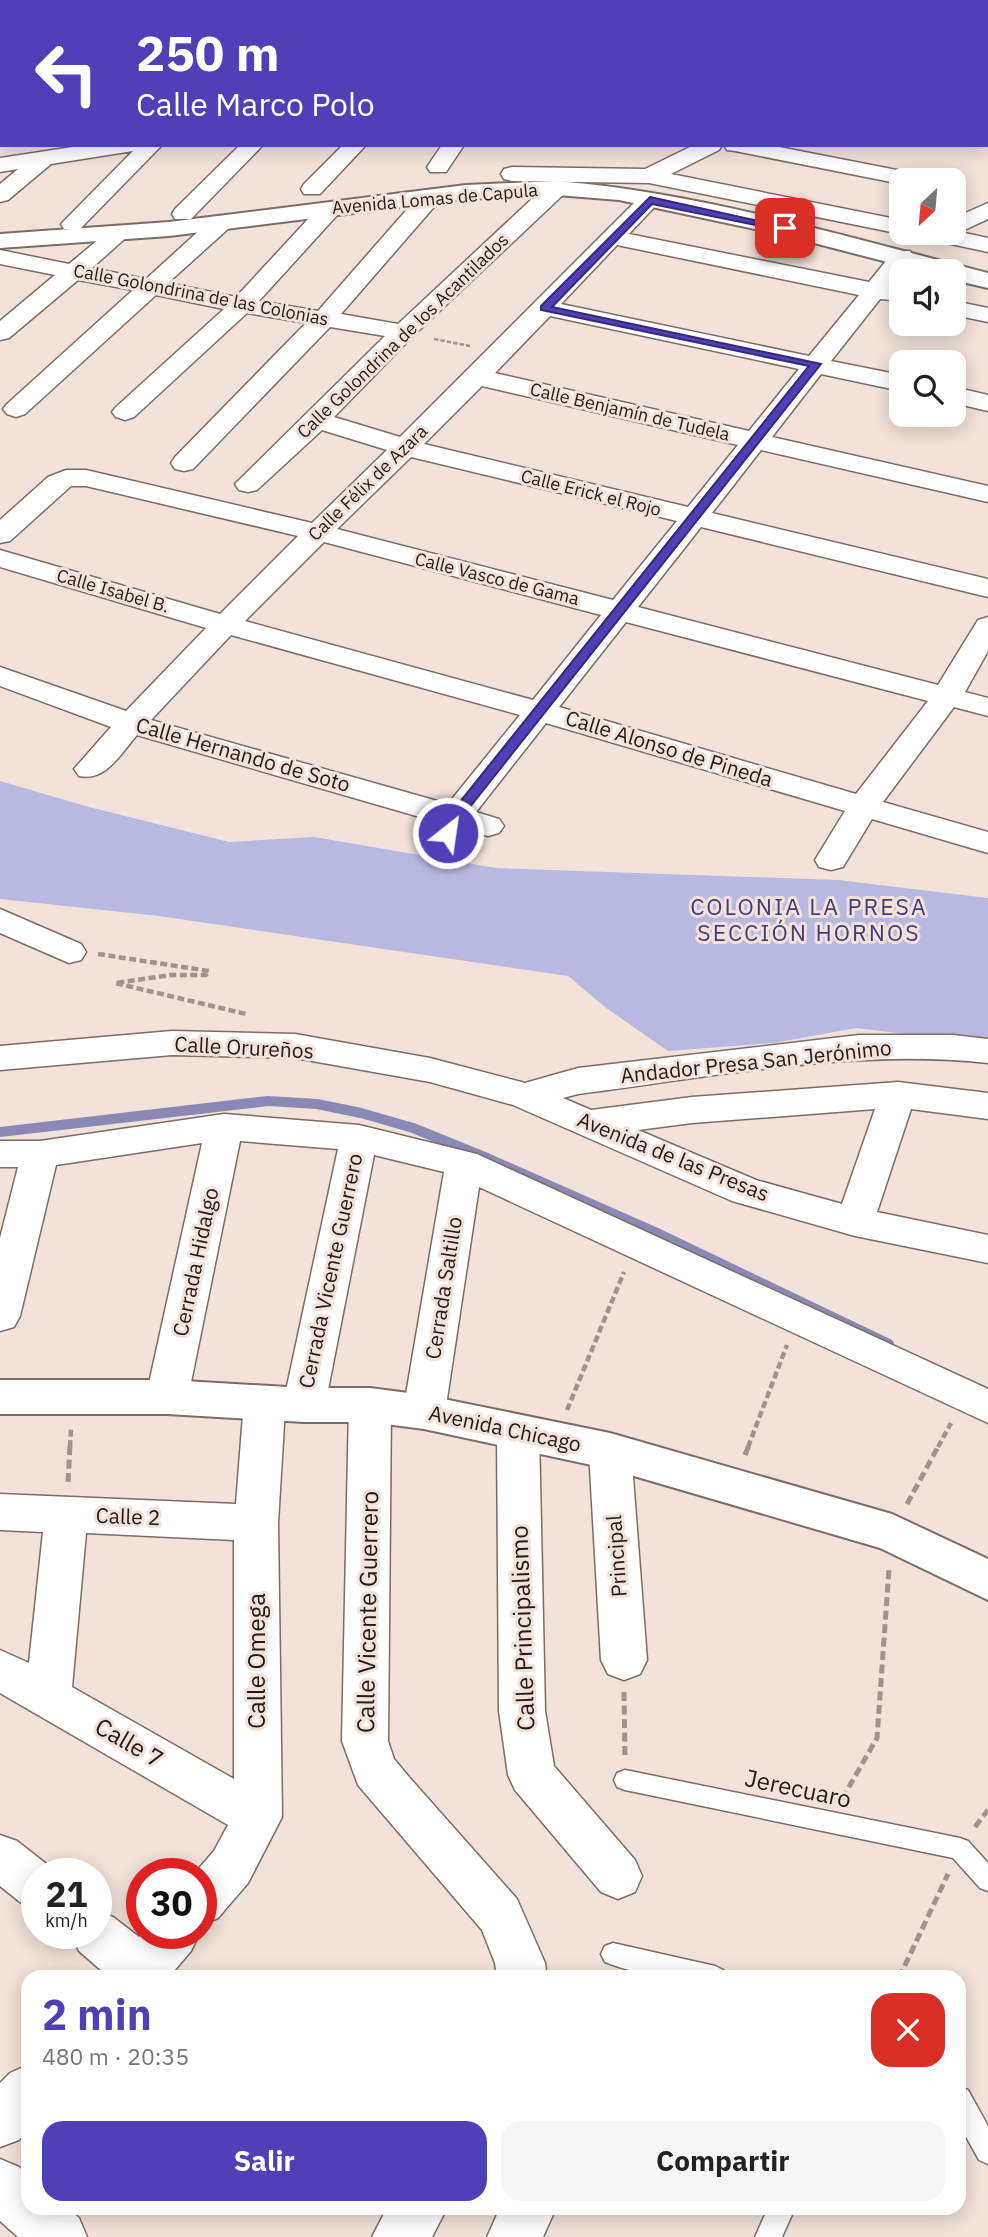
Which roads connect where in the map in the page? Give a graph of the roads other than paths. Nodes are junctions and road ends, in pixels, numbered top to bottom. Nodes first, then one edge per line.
1 (104, 147) edge
2 (149, 147) edge
3 (250, 147) edge
4 (353, 147) edge
5 (452, 147) edge
6 (708, 147) edge
7 (745, 147) edge
8 (38, 152) edge
9 (0, 165) edge
10 (438, 167) dead end
11 (512, 174) dead end
12 (889, 175) edge
13 (557, 188) junction
14 (650, 188) junction
15 (312, 189) dead end
16 (0, 195) edge
17 (432, 195) junction
18 (331, 208) junction
19 (988, 210) edge
20 (183, 214) dead end
21 (966, 221) edge
22 (221, 223) junction
23 (72, 224) dead end
24 (889, 225) edge
25 (119, 234) junction
26 (611, 237) junction
27 (966, 239) edge
28 (988, 245) edge
29 (1, 246) edge
30 (902, 256) junction
31 (73, 271) junction
32 (988, 281) edge
33 (151, 287) junction
34 (888, 294) edge
35 (242, 305) junction
36 (544, 308) junction
37 (966, 310) edge
38 (988, 315) edge
39 (324, 319) junction
40 (402, 332) junction
41 (0, 333) edge
42 (816, 364) junction
43 (477, 377) junction
44 (889, 380) edge
45 (966, 397) edge
46 (988, 402) edge
47 (16, 409) dead end
48 (125, 412) dead end
49 (317, 420) junction
50 (754, 439) junction
51 (404, 447) junction
52 (184, 463) dead end
53 (248, 484) dead end
54 (988, 494) edge
55 (692, 518) junction
56 (316, 532) junction
57 (0, 535) edge
58 (0, 558) edge
59 (988, 589) edge
60 (620, 611) junction
61 (227, 625) junction
62 (988, 626) edge
63 (0, 676) edge
64 (947, 696) junction
65 (988, 707) edge
66 (539, 710) junction
67 (130, 723) junction
68 (90, 769) dead end
69 (863, 807) junction
70 (452, 824) junction
71 (488, 826) dead end
72 (988, 843) edge
73 (831, 860) dead end
74 (0, 920) edge
75 (69, 953) road end
76 (988, 1051) edge
77 (0, 1058) edge
78 (898, 1095) junction
79 (525, 1096) junction
80 (988, 1106) edge
81 (591, 1124) junction
82 (224, 1126) junction
83 (359, 1138) junction
84 (0, 1154) edge
85 (40, 1154) junction
86 (464, 1164) junction
87 (855, 1222) junction
88 (988, 1249) edge
89 (0, 1317) edge
90 (0, 1397) edge
91 (167, 1397) junction
92 (976, 1402) edge
93 (285, 1404) junction
94 (370, 1405) junction
95 (424, 1412) junction
96 (536, 1435) junction
97 (610, 1451) junction
98 (0, 1512) edge
99 (66, 1514) junction
100 (256, 1522) junction
101 (988, 1581) edge
102 (624, 1660) dead end
103 (0, 1670) edge
104 (48, 1696) junction
105 (625, 1780) dead end
106 (258, 1817) junction
107 (0, 1857) edge
108 (21, 1873) edge
109 (618, 1876) dead end
110 (988, 1880) edge
111 (217, 1883) edge
112 (112, 1948) edge
113 (163, 1949) edge
114 (613, 1954) dead end
115 (137, 1970) edge
116 (147, 1970) edge
117 (521, 1970) edge
118 (681, 1970) edge
119 (21, 2098) edge
120 (966, 2112) edge
121 (0, 2121) edge
122 (988, 2151) edge
123 (0, 2186) edge
124 (21, 2204) edge
125 (34, 2215) edge
126 (415, 2215) edge
127 (525, 2215) edge
128 (779, 2215) edge
129 (60, 2237) edge
130 (399, 2237) edge
131 (514, 2237) edge
132 (768, 2237) edge

1 - 8 street
2 - 23 street
3 - 20 street
4 - 15 street
5 - 10 street
6 - 14 street
7 - 12 street
8 - 9 street
8 - 16 street
11 - 14 street
13 - 14 street, Avenida Lomas de Capula
13 - 17 street, Avenida Lomas de Capula
13 - 40 street, Calle Golondrina de los Acantilados
14 - 24 street
14 - 26 street, Calle Félix de Azara
14 - 30 street, Avenida Lomas de Capula
17 - 18 street, Avenida Lomas de Capula
17 - 39 street
18 - 22 street, Avenida Lomas de Capula
18 - 35 street
19 - 21 street
22 - 25 street, Avenida Lomas de Capula
22 - 33 street
25 - 29 street, Avenida Lomas de Capula
25 - 31 street
26 - 34 street
26 - 36 street, Calle Félix de Azara
27 - 28 street
29 - 31 street, Calle Golondrina de las Colonias
30 - 32 street, Avenida Lomas de Capula
30 - 34 street
31 - 33 street, Calle Golondrina de las Colonias
31 - 41 street
33 - 35 street, Calle Golondrina de las Colonias
33 - 47 street
34 - 42 street
35 - 39 street, Calle Golondrina de las Colonias
35 - 48 street
36 - 42 street
36 - 43 street, Calle Félix de Azara
37 - 38 street
39 - 40 street, Calle Golondrina de las Colonias
39 - 52 street
40 - 49 street, Calle Golondrina de los Acantilados
42 - 44 street
42 - 50 street
43 - 50 street, Calle Benjamín de Tudela
43 - 51 street, Calle Félix de Azara
45 - 46 street
49 - 51 street, Calle Erick el Rojo
49 - 53 street, Calle Golondrina de los Acantilados
50 - 54 street, Calle Benjamín de Tudela
50 - 55 street
51 - 55 street, Calle Erick el Rojo
51 - 56 street, Calle Félix de Azara
55 - 59 street, Calle Erick el Rojo
55 - 60 street
56 - 57 street, Calle Vasco de Gama
56 - 60 street, Calle Vasco de Gama
56 - 61 street, Calle Félix de Azara
58 - 61 street, Calle Isabel B.
60 - 64 street, Calle Vasco de Gama
60 - 66 street
61 - 66 street, Calle Alonso de Pineda
61 - 67 street, Calle Félix de Azara
62 - 64 street
63 - 67 street, Calle Hernando de Soto
64 - 65 street, Calle Vasco de Gama
64 - 69 street
66 - 69 street, Calle Alonso de Pineda
66 - 70 street
67 - 68 street, Calle Félix de Azara
67 - 70 street, Calle Hernando de Soto
69 - 72 street, Calle Alonso de Pineda
69 - 73 street
70 - 71 street, Calle Hernando de Soto
74 - 75 street
76 - 79 street, Andador Presa San Jerónimo
77 - 79 street, Calle Orureños
78 - 80 street
78 - 81 street
78 - 87 street
79 - 81 street, Avenida de las Presas
81 - 87 street, Avenida de las Presas
82 - 83 street
82 - 85 street
82 - 91 street, Cerrada Hidalgo
83 - 86 street
83 - 93 street, Cerrada Vicente Guerrero
84 - 85 street
85 - 89 street
86 - 92 street
86 - 95 street, Cerrada Saltillo
87 - 88 street, Avenida de las Presas
90 - 91 street, Avenida Chicago
91 - 93 street, Avenida Chicago
93 - 94 street, Avenida Chicago
93 - 100 street, Calle Omega
94 - 95 street, Avenida Chicago
94 - 117 street, Calle Vicente Guerrero
95 - 96 street, Avenida Chicago
96 - 97 street, Avenida Chicago
96 - 109 street, Calle Principalismo
97 - 101 street, Avenida Chicago
97 - 102 street, Principal
98 - 99 street, Calle 2
99 - 100 street, Calle 2
99 - 104 street
100 - 106 street, Calle Omega
103 - 104 street, Calle 7
104 - 106 street, Calle 7
105 - 110 lane, Jerecuaro
106 - 111 street, Calle Omega
107 - 108 street
112 - 115 street
113 - 116 street
114 - 118 lane
119 - 121 street
120 - 122 lane
123 - 124 street
125 - 129 street
126 - 130 street
127 - 131 street
128 - 132 lane

